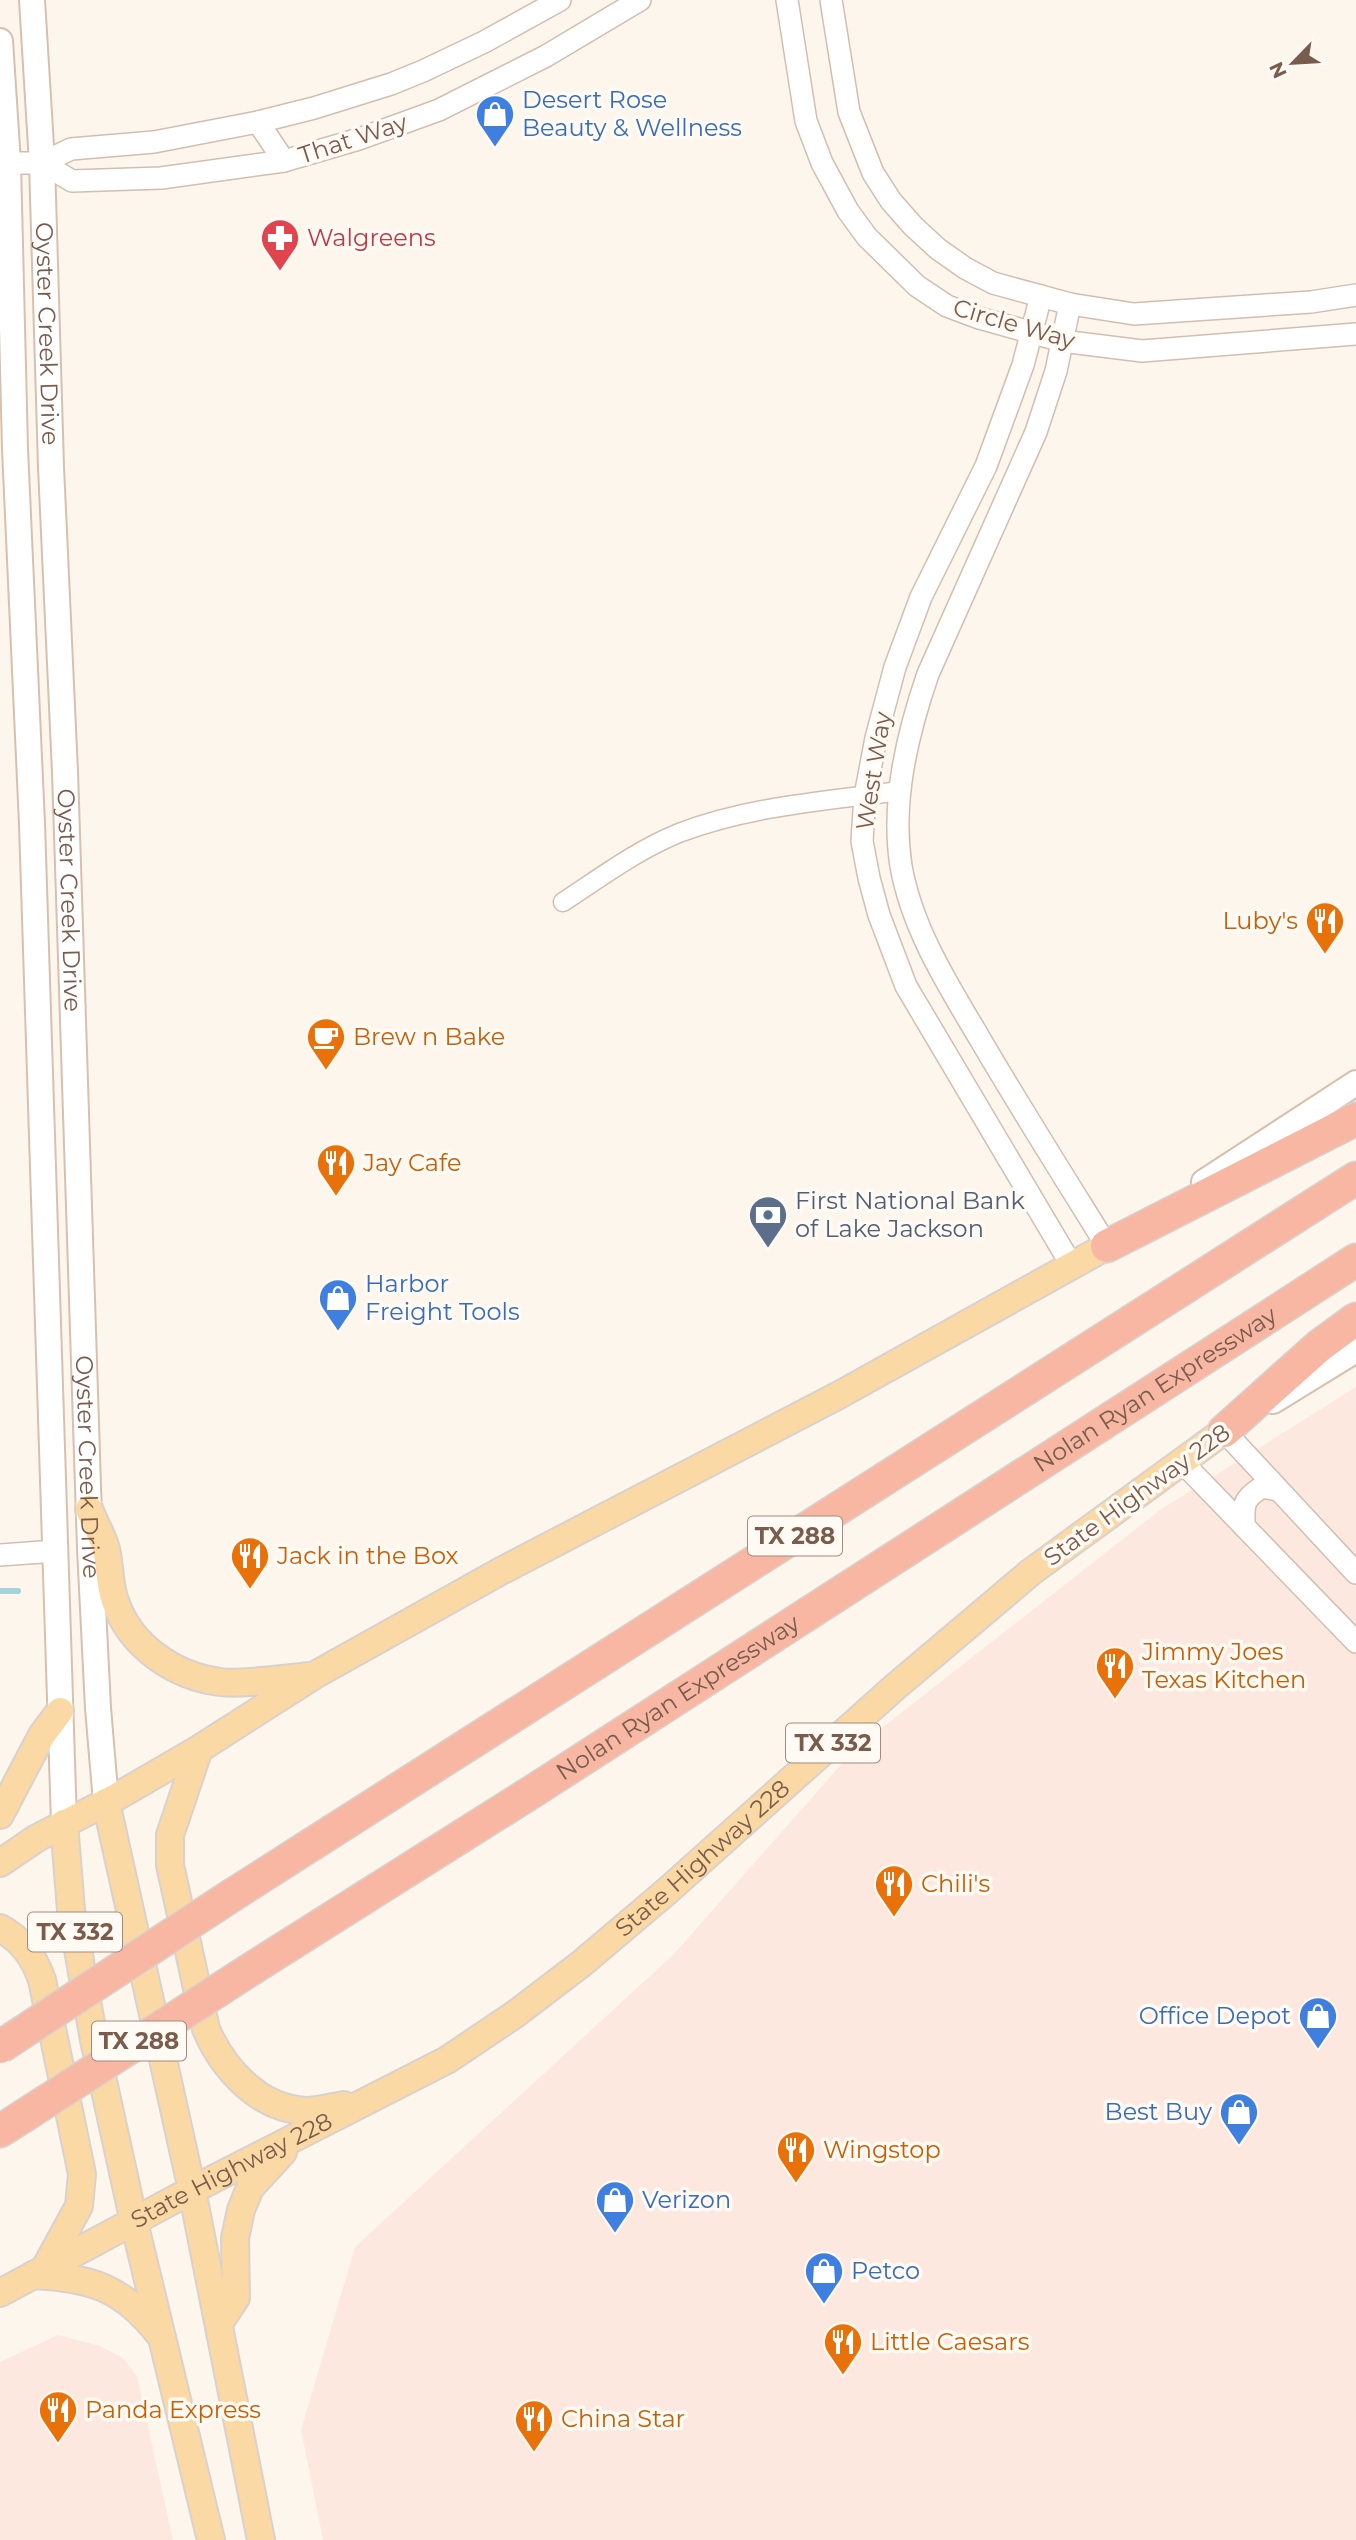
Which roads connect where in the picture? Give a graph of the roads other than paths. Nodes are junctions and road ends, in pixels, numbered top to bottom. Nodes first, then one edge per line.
1 (32, 0) edge
2 (560, 0) edge
3 (640, 0) edge
4 (787, 0) edge
5 (831, 0) edge
6 (0, 41) edge
7 (258, 122) junction
8 (284, 161) junction
9 (4, 163) edge
10 (42, 163) junction
11 (1356, 295) edge
12 (1041, 296) junction
13 (1070, 304) junction
14 (1031, 333) junction
15 (1356, 334) edge
16 (1062, 341) junction
17 (895, 667) junction
18 (928, 674) junction
19 (901, 791) junction
20 (865, 796) junction
21 (563, 902) dead end
22 (924, 939) junction
23 (890, 948) junction
24 (1356, 1083) edge
25 (1024, 1114) junction
26 (1356, 1119) edge
27 (992, 1131) junction
28 (1356, 1178) edge
29 (1107, 1246) junction
30 (1356, 1260) edge
31 (1072, 1266) junction
32 (1356, 1319) edge
33 (1356, 1350) edge
34 (1224, 1431) junction
35 (1183, 1463) junction
36 (1278, 1490) junction
37 (89, 1509) junction
38 (1244, 1526) junction
39 (56, 1551) junction
40 (0, 1555) edge
41 (1356, 1573) edge
42 (1356, 1642) edge
43 (313, 1676) junction
44 (60, 1711) junction
45 (199, 1749) junction
46 (106, 1802) junction
47 (0, 1815) edge
48 (64, 1823) junction
49 (0, 1863) edge
50 (0, 1928) edge
51 (0, 2047) edge
52 (371, 2099) junction
53 (11, 2124) edge
54 (296, 2138) junction
55 (192, 2190) junction
56 (134, 2222) junction
57 (39, 2273) junction
58 (0, 2293) edge
59 (220, 2322) junction
60 (160, 2336) junction
61 (211, 2540) edge
62 (261, 2540) edge

1 - 10 main road, Oyster Creek Drive
2 - 7 street, That Way
3 - 8 street, That Way
4 - 14 street, Circle Way
5 - 12 street, Circle Way
6 - 9 main road, Oyster Creek Drive
7 - 8 street
7 - 10 street, That Way
8 - 10 street, That Way
9 - 10 street, That Way
9 - 39 main road, Oyster Creek Drive
10 - 37 main road, Oyster Creek Drive
11 - 13 street, Circle Way
12 - 13 street, Circle Way
12 - 14 street, West Way
13 - 16 street, West Way
14 - 16 street, Circle Way
14 - 17 street, West Way
15 - 16 street, Circle Way
16 - 18 street, West Way
17 - 18 street
17 - 20 street, West Way
18 - 19 street, West Way
19 - 20 street
19 - 22 street, West Way
20 - 21 street
20 - 23 street, West Way
22 - 23 street
22 - 25 street, West Way
23 - 27 street, West Way
24 - 29 main road
25 - 27 street
25 - 29 street, West Way
26 - 29 highway
27 - 31 street, West Way
28 - 51 highway, TX 288, bridge
29 - 31 main road
30 - 53 highway, Nolan Ryan Expressway / TX 288, bridge
31 - 43 main road
32 - 34 highway
33 - 34 main road, State Highway 228
34 - 35 main road, State Highway 228 / TX 332
34 - 36 street
35 - 38 street
35 - 52 main road, State Highway 228 / TX 332
36 - 38 street
36 - 41 street
37 - 43 main road
37 - 46 main road, Oyster Creek Drive
38 - 42 street
39 - 40 street
39 - 44 main road, Oyster Creek Drive
43 - 45 main road
44 - 47 main road
44 - 48 main road, Oyster Creek Drive
45 - 46 main road
45 - 52 main road
46 - 48 main road
46 - 55 main road, TX 332
48 - 49 main road
48 - 56 main road, TX 332
50 - 57 main road
52 - 54 main road, State Highway 228 / TX 332
54 - 55 main road, State Highway 228
54 - 59 main road, TX 332
55 - 56 main road, State Highway 228
55 - 59 main road, TX 332
56 - 57 main road, State Highway 228
56 - 60 main road, TX 332
57 - 58 main road, State Highway 228
57 - 60 main road
59 - 62 main road, TX 332
60 - 61 main road, TX 332

